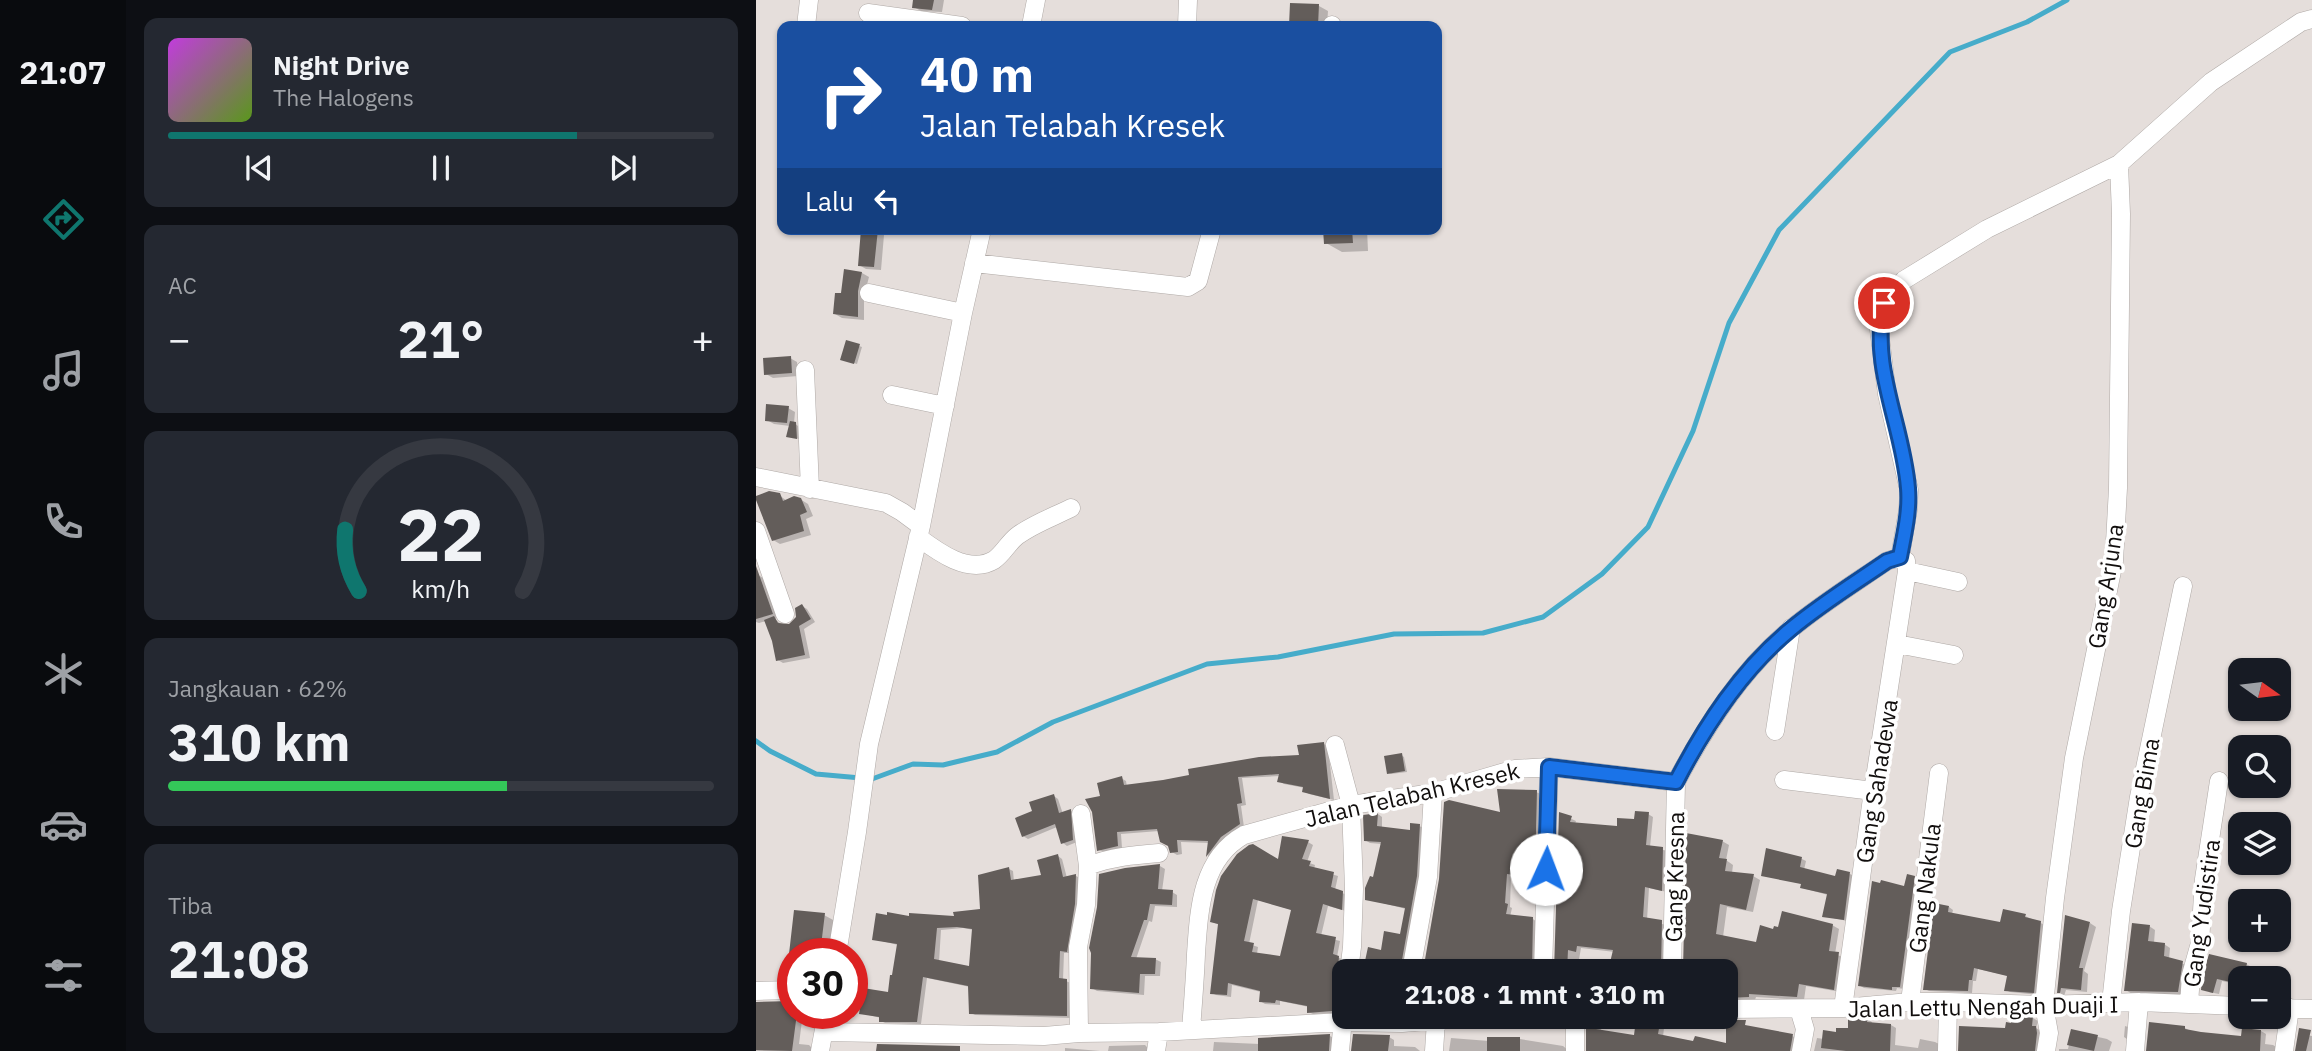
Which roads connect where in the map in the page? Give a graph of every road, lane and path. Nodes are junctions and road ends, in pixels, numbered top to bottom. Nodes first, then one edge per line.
1 (809, 0) edge
2 (1036, 0) edge
3 (1188, 0) edge
4 (868, 13) dead end
5 (2312, 19) edge
6 (807, 21) edge
7 (926, 21) edge
8 (1032, 21) edge
9 (1187, 21) edge
10 (2119, 164) junction
11 (981, 235) edge
12 (1210, 235) edge
13 (974, 263) junction
14 (869, 293) dead end
15 (963, 313) junction
16 (805, 370) dead end
17 (892, 395) dead end
18 (945, 406) junction
19 (756, 477) edge
20 (810, 489) junction
21 (1071, 508) dead end
22 (920, 532) junction
23 (758, 543) edge
24 (1904, 564) junction
25 (1958, 582) dead end
26 (2183, 586) dead end
27 (785, 614) dead end
28 (1791, 628) junction
29 (1897, 644) junction
30 (1954, 655) dead end
31 (1775, 731) dead end
32 (1335, 745) dead end
33 (1549, 767) junction
34 (1938, 773) dead end
35 (1784, 780) dead end
36 (1676, 782) junction
37 (2219, 782) dead end
38 (1873, 791) junction
39 (1433, 793) junction
40 (1351, 805) junction
41 (1081, 814) dead end
42 (1158, 853) dead end
43 (1088, 866) junction
44 (840, 938) edge
45 (1350, 959) edge
46 (1414, 959) edge
47 (1543, 959) edge
48 (1672, 959) edge
49 (777, 990) edge
50 (756, 991) edge
51 (1910, 1002) junction
52 (1948, 1002) junction
53 (2139, 1002) junction
54 (2112, 1003) junction
55 (2189, 1004) junction
56 (2044, 1005) junction
57 (2228, 1006) edge
58 (2291, 1008) edge
59 (1738, 1009) edge
60 (1799, 1009) junction
61 (1843, 1009) junction
62 (2312, 1009) edge
63 (1332, 1016) edge
64 (824, 1029) edge
65 (1191, 1029) junction
66 (1342, 1029) edge
67 (1435, 1029) edge
68 (1575, 1029) edge
69 (2284, 1029) edge
70 (824, 1032) junction
71 (1159, 1032) junction
72 (1079, 1033) junction
73 (1043, 1044) edge
74 (820, 1051) edge
75 (1156, 1051) edge
76 (1340, 1051) edge
77 (1434, 1051) edge
78 (1575, 1051) edge
79 (1801, 1051) edge
80 (1947, 1051) edge
81 (2046, 1051) edge
82 (2136, 1051) edge
83 (2284, 1051) edge

1 - 6 street
2 - 8 street
3 - 9 street
4 - 7 street
5 - 10 street, Gang Sahadewa
10 - 24 street, Gang Sahadewa
10 - 56 street, Gang Arjuna
11 - 13 street
12 - 13 street
13 - 15 street
14 - 15 street
15 - 18 street
16 - 20 street
17 - 18 street
18 - 22 street
19 - 20 street
20 - 22 street
21 - 22 street
22 - 44 street
23 - 27 street
24 - 25 street
24 - 28 street
24 - 29 street, Gang Sahadewa
26 - 54 street, Gang Bima
28 - 31 street
28 - 36 street
29 - 30 street
29 - 38 street, Gang Sahadewa
32 - 40 street
33 - 36 street, Jalan Telabah Kresek
33 - 39 street, Jalan Telabah Kresek
33 - 47 street
34 - 51 street, Gang Nakula
35 - 38 street
36 - 48 street, Gang Kresna
37 - 55 street, Gang Yudistira
38 - 61 street, Gang Sahadewa
39 - 40 street, Jalan Telabah Kresek
39 - 46 street
40 - 45 street
40 - 65 street, Jalan Telabah Kresek
41 - 43 street
42 - 43 street
43 - 72 street
49 - 50 street
51 - 52 street, Jalan Lettu Nengah Duaji I
51 - 61 street, Jalan Lettu Nengah Duaji I
52 - 56 street, Jalan Lettu Nengah Duaji I
52 - 80 street
53 - 54 street, Jalan Lettu Nengah Duaji I
53 - 55 street, Jalan Lettu Nengah Duaji I
53 - 82 street
54 - 56 street, Jalan Lettu Nengah Duaji I
55 - 57 street, Jalan Lettu Nengah Duaji I
56 - 81 street, Gang Arjuna
58 - 62 street
59 - 60 street, Jalan Lettu Nengah Duaji I
60 - 61 street, Jalan Lettu Nengah Duaji I
60 - 79 street
63 - 65 street
64 - 70 street
65 - 71 street
66 - 76 street
67 - 77 street
68 - 78 street
69 - 83 street
70 - 73 street
70 - 74 street
71 - 72 street
71 - 75 street
72 - 73 street

